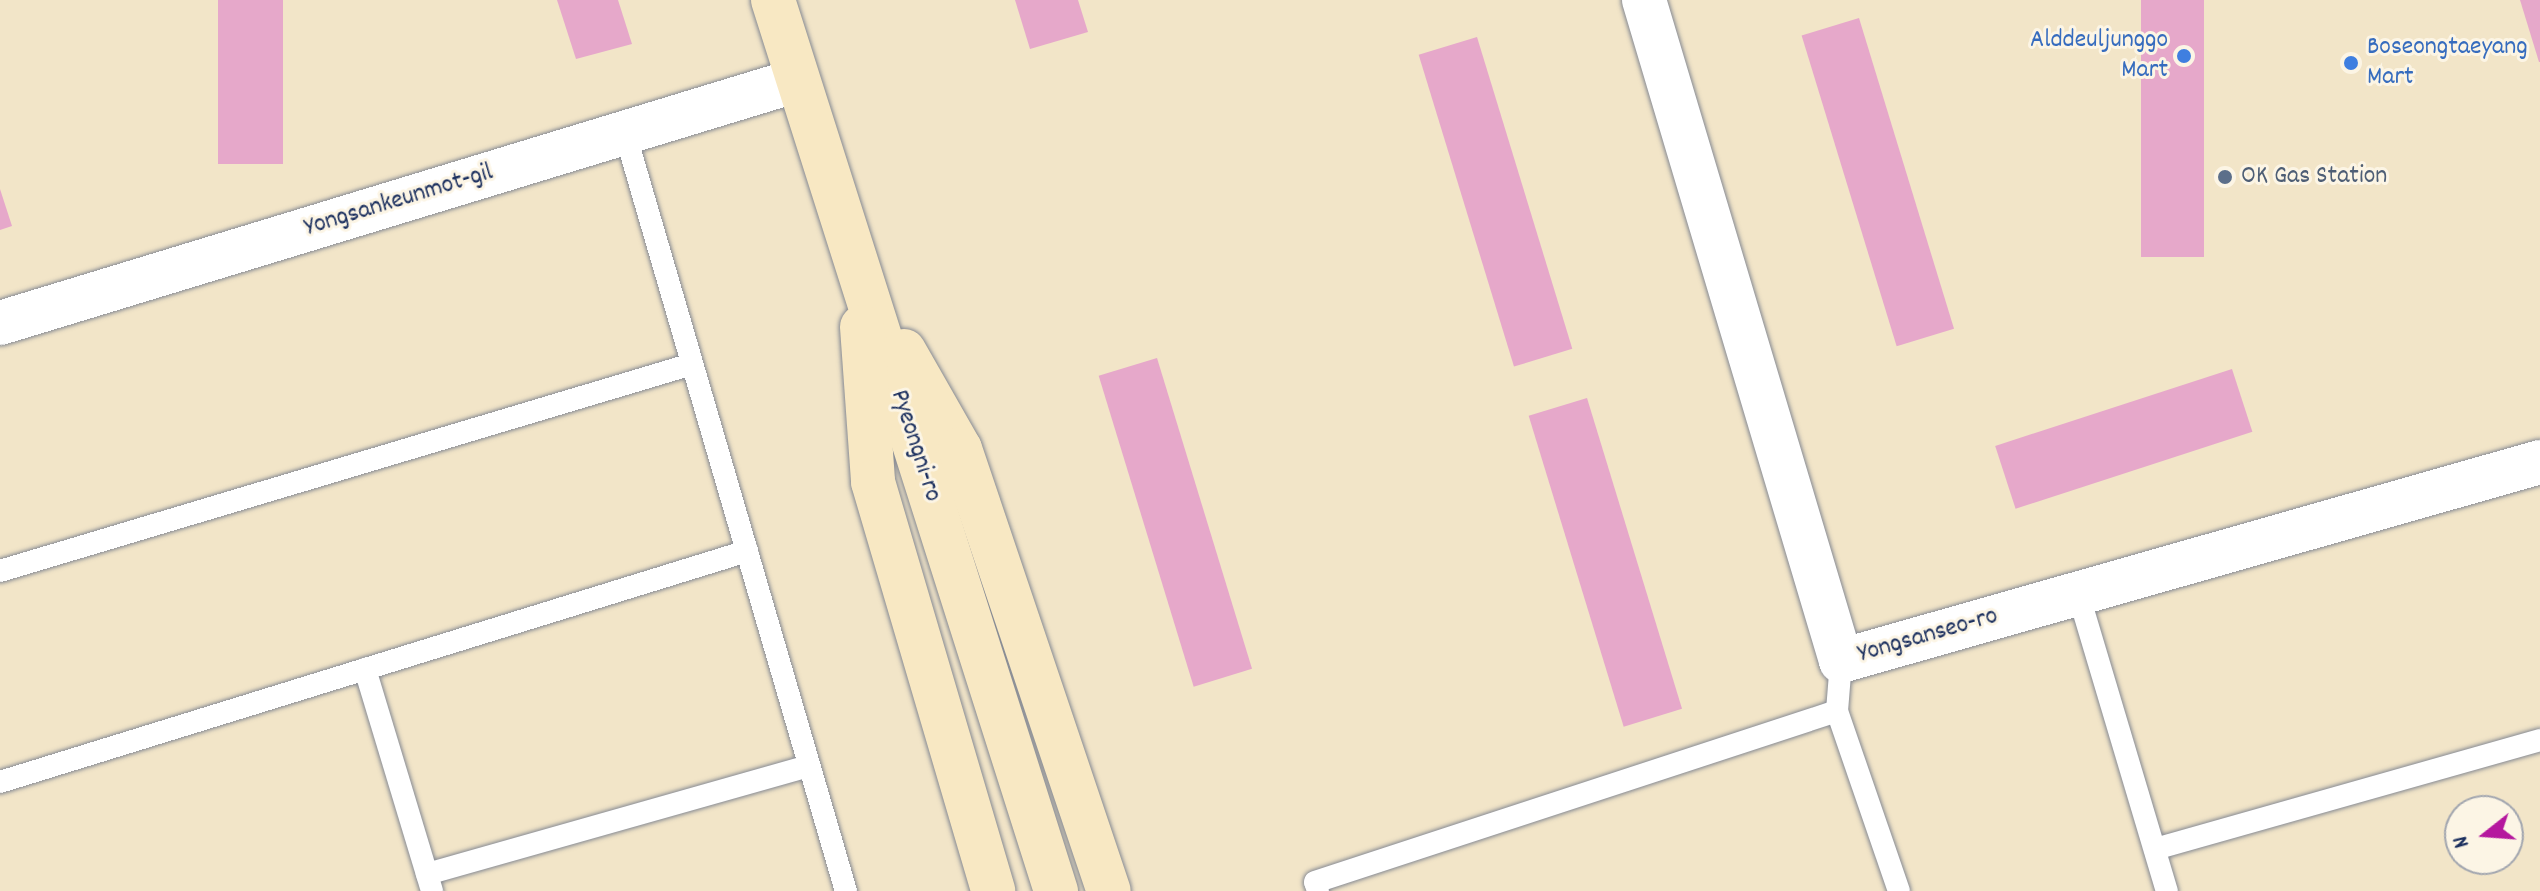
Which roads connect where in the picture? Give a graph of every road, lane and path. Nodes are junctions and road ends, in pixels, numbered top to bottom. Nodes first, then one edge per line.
1 (773, 0) edge
2 (1644, 0) edge
3 (798, 80) junction
4 (625, 133) junction
5 (860, 273) junction
6 (0, 323) edge
7 (692, 364) junction
8 (2540, 462) edge
9 (747, 551) junction
10 (0, 571) edge
11 (2078, 593) junction
12 (1841, 661) junction
13 (365, 669) junction
14 (1837, 711) junction
15 (2540, 740) edge
16 (809, 766) junction
17 (0, 782) edge
18 (2155, 849) junction
19 (430, 882) edge
20 (846, 891) edge
21 (993, 891) edge
22 (1056, 891) edge
23 (1109, 891) edge
24 (1318, 891) edge
25 (1899, 891) edge
26 (2167, 891) edge

1 - 3 main road, Pyeongni-ro
2 - 12 street, Yongsanseo-ro
3 - 4 street, Yongsankeunmot-gil
3 - 5 main road, Pyeongni-ro
4 - 6 street, Yongsankeunmot-gil
4 - 7 lane
5 - 21 main road
5 - 22 main road, Pyeongni-ro
5 - 23 main road
7 - 9 lane
7 - 10 lane
8 - 11 street, Yongsanseo-ro
9 - 13 lane
9 - 16 lane
11 - 12 street, Yongsanseo-ro
11 - 18 lane
12 - 14 lane
13 - 17 lane
13 - 19 lane
14 - 24 lane
14 - 25 lane
15 - 18 lane
16 - 19 lane
16 - 20 lane
18 - 26 lane

